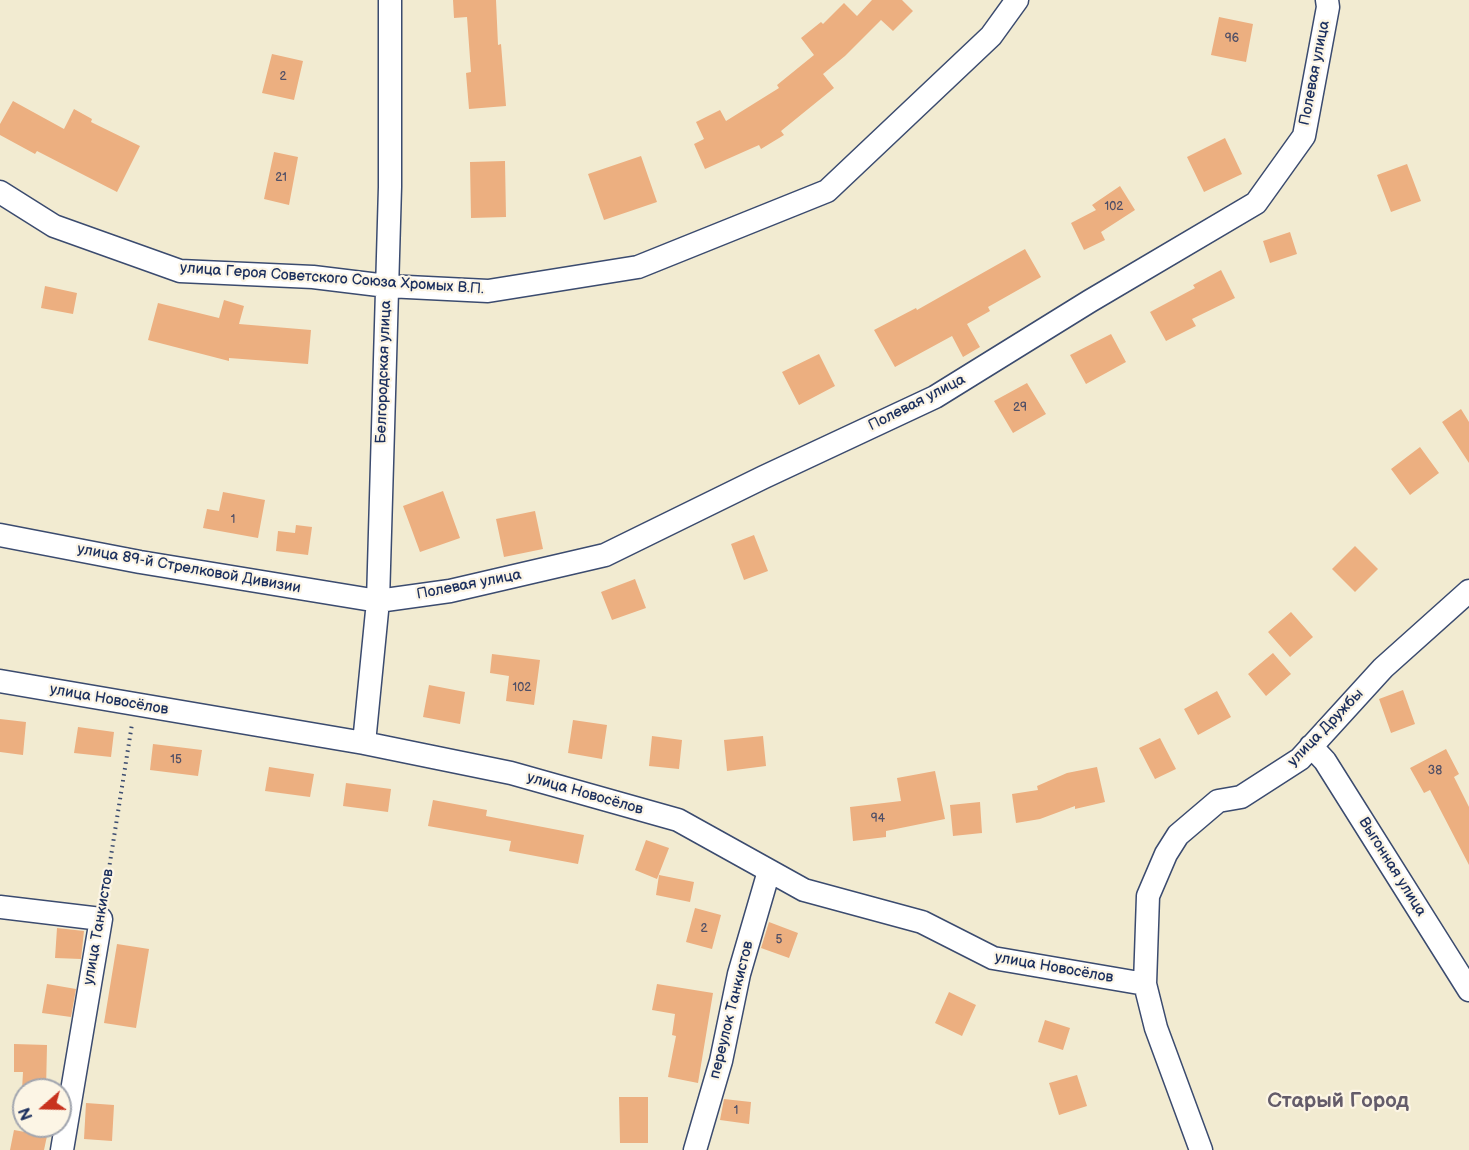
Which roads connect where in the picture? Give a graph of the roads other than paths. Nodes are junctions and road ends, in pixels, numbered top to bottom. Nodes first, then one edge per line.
1 (390, 0) edge
2 (1017, 0) edge
3 (1326, 0) edge
4 (0, 192) edge
5 (387, 286) junction
6 (0, 535) edge
7 (1469, 591) edge
8 (378, 602) junction
9 (0, 681) edge
10 (364, 743) junction
11 (1311, 746) junction
12 (769, 870) junction
13 (0, 907) edge
14 (1145, 984) junction
15 (1469, 990) edge
16 (62, 1150) edge
17 (695, 1150) edge
18 (1201, 1150) edge

1 - 5 street, Белгородская улица
2 - 5 street, улица Героя Советского Союза Хромых В.П.
3 - 8 street, Полевая улица
4 - 5 street, улица Героя Советского Союза Хромых В.П.
5 - 8 street, Белгородская улица
6 - 8 street, улица 89-й Стрелковой Дивизии
7 - 11 street, улица Дружбы
8 - 10 street, Белгородская улица
9 - 10 street, улица Новосёлов
10 - 12 street, улица Новосёлов
11 - 14 street, улица Дружбы
11 - 15 street, Выгонная улица
12 - 14 street, улица Новосёлов
12 - 17 street, переулок Танкистов
13 - 16 street, улица Танкистов
14 - 18 street

